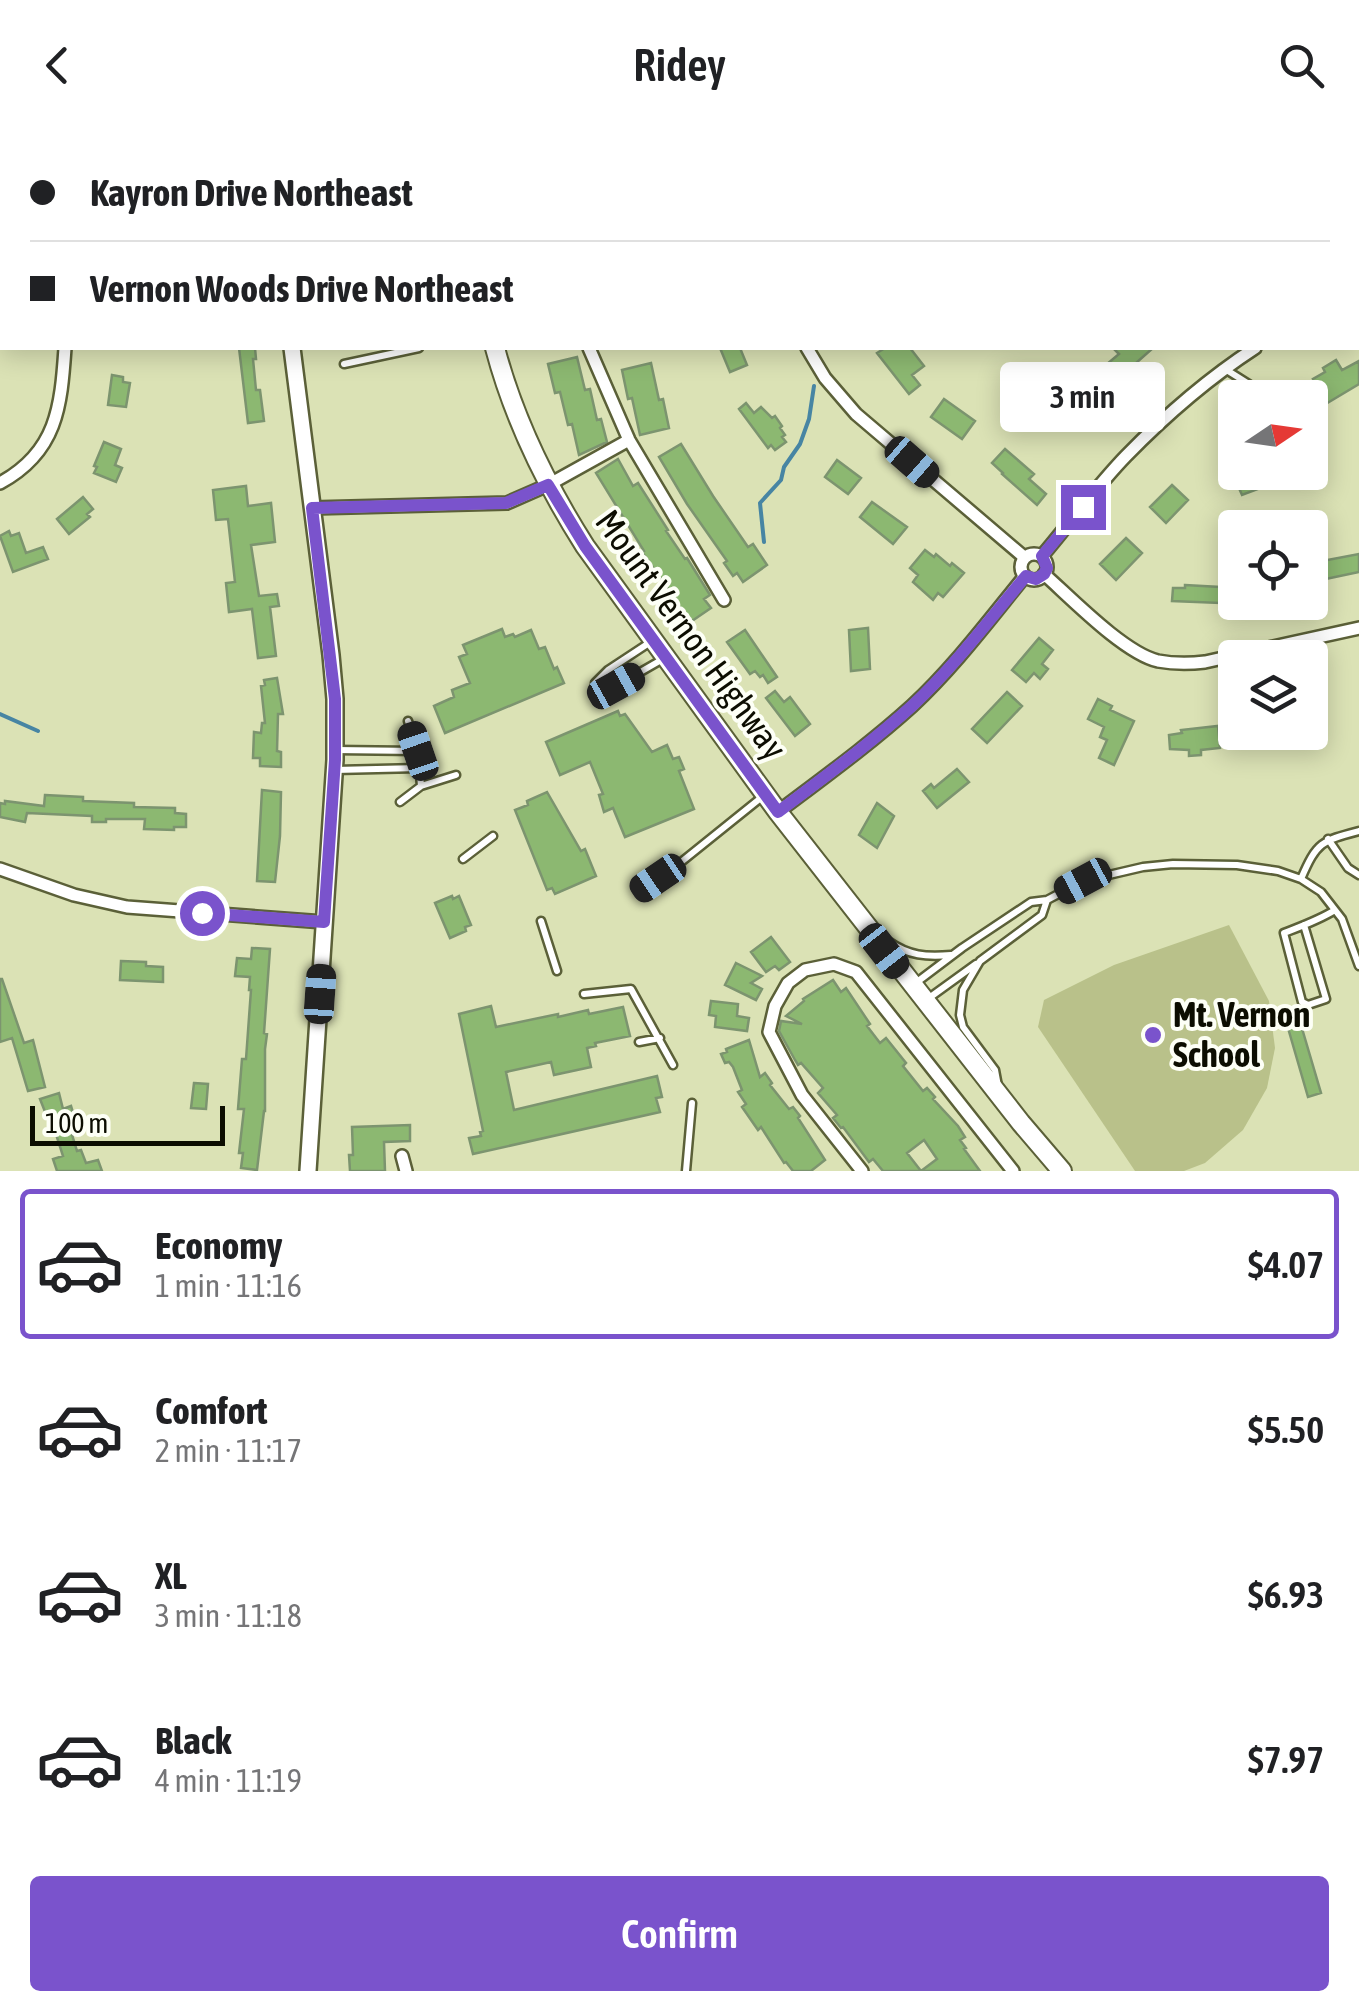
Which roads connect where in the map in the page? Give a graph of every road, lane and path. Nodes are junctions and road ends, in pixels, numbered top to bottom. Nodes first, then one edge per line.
1 (65, 350) edge
2 (292, 350) edge
3 (410, 350) edge
4 (495, 350) edge
5 (590, 350) edge
6 (809, 350) edge
7 (1253, 350) edge
8 (344, 364) dead end
9 (1224, 368) junction
10 (1242, 380) edge
11 (629, 440) junction
12 (0, 483) edge
13 (548, 485) junction
14 (312, 508) junction
15 (1042, 556) junction
16 (1024, 557) junction
17 (1044, 574) junction
18 (1026, 576) junction
19 (724, 600) dead end
20 (1359, 628) edge
21 (654, 641) junction
22 (666, 658) junction
23 (408, 721) dead end
24 (335, 750) junction
25 (418, 751) junction
26 (420, 768) junction
27 (334, 770) junction
28 (456, 775) dead end
29 (421, 786) junction
30 (765, 794) junction
31 (400, 802) dead end
32 (778, 812) junction
33 (1359, 831) edge
34 (493, 836) dead end
35 (1328, 839) junction
36 (463, 859) dead end
37 (0, 870) edge
38 (1359, 875) edge
39 (1301, 878) junction
40 (640, 890) dead end
41 (1047, 900) junction
42 (1335, 910) junction
43 (540, 921) dead end
44 (324, 922) junction
45 (863, 924) junction
46 (1304, 925) junction
47 (952, 954) junction
48 (980, 961) junction
49 (1359, 966) edge
50 (557, 970) dead end
51 (912, 986) junction
52 (584, 994) dead end
53 (924, 1002) junction
54 (660, 1038) junction
55 (639, 1042) dead end
56 (674, 1066) dead end
57 (1001, 1098) junction
58 (692, 1103) dead end
59 (402, 1156) dead end
60 (308, 1171) edge
61 (406, 1171) edge
62 (686, 1171) edge
63 (862, 1171) edge
64 (1013, 1171) edge
65 (1062, 1171) edge

1 - 12 street
2 - 14 street
3 - 8 lane
4 - 13 main road, Mount Vernon Highway
5 - 11 street
6 - 16 street
7 - 9 street
9 - 10 lane
9 - 15 street
11 - 13 street
11 - 19 street
13 - 14 street
13 - 21 main road, Mount Vernon Highway
14 - 24 street
15 - 16 street
15 - 17 street
16 - 18 street
17 - 18 street
17 - 20 street
18 - 32 street
21 - 22 main road, Mount Vernon Highway
21 - 22 lane
22 - 30 main road, Mount Vernon Highway
23 - 25 lane
24 - 25 lane
24 - 27 street
25 - 26 lane
26 - 27 lane
26 - 29 lane
27 - 44 street
28 - 29 lane
29 - 31 lane
30 - 32 main road, Mount Vernon Highway
30 - 40 lane
32 - 45 main road, Mount Vernon Highway
33 - 35 lane
34 - 36 lane
35 - 38 lane
35 - 39 lane
37 - 44 street
39 - 41 lane
39 - 42 lane
41 - 47 lane
41 - 48 lane
42 - 46 lane
42 - 49 lane
43 - 50 lane
44 - 60 street
45 - 47 lane
45 - 51 main road, Mount Vernon Highway
46 - 46 lane
47 - 51 lane
48 - 53 lane
48 - 57 lane
51 - 53 main road, Mount Vernon Highway
52 - 54 lane
53 - 57 main road, Mount Vernon Highway
54 - 55 lane
54 - 56 lane
57 - 65 main road, Mount Vernon Highway
58 - 62 lane
59 - 61 street
63 - 64 street

